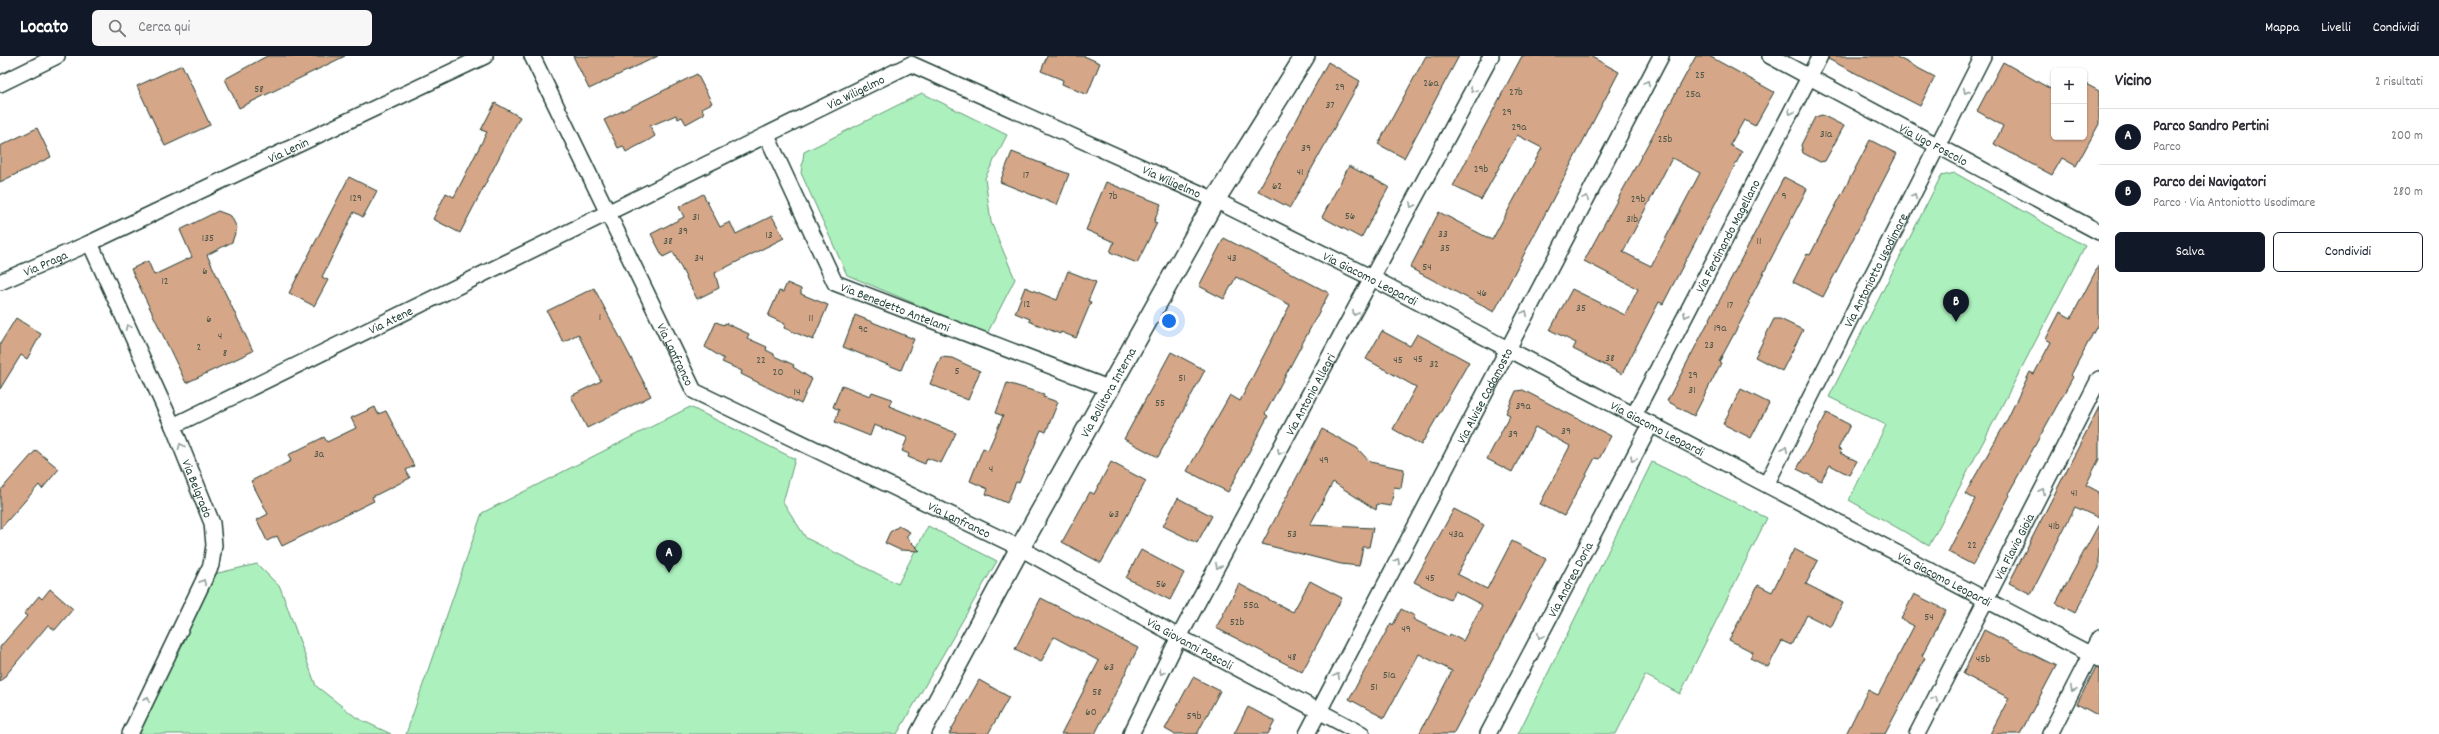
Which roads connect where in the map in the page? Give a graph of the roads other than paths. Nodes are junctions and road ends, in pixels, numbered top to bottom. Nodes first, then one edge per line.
1 (57, 56) edge
2 (485, 56) edge
3 (532, 56) edge
4 (1305, 56) edge
5 (1491, 56) edge
6 (1661, 56) edge
7 (1770, 56) edge
8 (1820, 56) edge
9 (1983, 56) edge
10 (1809, 77) junction
11 (0, 84) edge
12 (767, 136) junction
13 (1938, 147) junction
14 (1215, 200) junction
15 (609, 213) junction
16 (2099, 232) edge
17 (90, 243) junction
18 (1374, 279) junction
19 (0, 282) edge
20 (1507, 347) junction
21 (2099, 379) edge
22 (1108, 388) junction
23 (1634, 415) junction
24 (1651, 424) junction
25 (173, 426) junction
26 (1767, 483) junction
27 (1020, 548) junction
28 (1986, 601) junction
29 (1179, 638) junction
30 (2099, 638) edge
31 (2095, 656) edge
32 (1319, 711) junction
33 (130, 734) edge
34 (920, 734) edge
35 (1131, 734) edge
36 (1307, 734) edge
37 (1362, 734) edge
38 (1488, 734) edge
39 (1917, 734) edge
40 (2050, 734) edge

1 - 11 street
2 - 17 street, Via Lenin
3 - 15 street, Via Lanfranco
4 - 14 street, Via Bollitora Interna
5 -> 18 street, Via Antonio Allegri
20 -> 6 street, Via Alvise Cadamosto
7 - 10 street, Via Ugo Foscolo
8 - 10 street, Via Ferdinando Magellano
9 -> 13 street, Via Antoniotto Usodimare
10 - 13 street, Via Ugo Foscolo
10 -> 23 street, Via Ferdinando Magellano
12 - 14 street, Via Wiligelmo
12 - 15 street, Via Wiligelmo
12 - 22 street, Via Benedetto Antelami
13 - 16 street, Via Ugo Foscolo
26 -> 13 street, Via Antoniotto Usodimare
14 - 18 street, Via Giacomo Leopardi
14 - 22 street, Via Bollitora Interna
15 - 25 street, Via Atene
15 - 27 street, Via Lanfranco
17 - 19 street, Via Praga
25 -> 17 street, Via Belgrado
18 - 20 street, Via Giacomo Leopardi
18 -> 29 street, Via Antonio Allegri
20 - 23 street, Via Giacomo Leopardi
32 -> 20 street, Via Alvise Cadamosto
28 -> 21 street, Via Flavio Gioia
22 - 27 street, Via Bollitora Interna
23 - 24 street, Via Giacomo Leopardi
24 - 26 street, Via Giacomo Leopardi
24 -> 38 street, Via Andrea Doria
33 -> 25 street, Via Belgrado
26 - 28 street, Via Giacomo Leopardi
27 - 29 street, Via Giovanni Pascoli
27 - 34 street, Via Bollitora Interna
28 - 31 street, Via Giacomo Leopardi
39 -> 28 street, Via Flavio Gioia
29 - 32 street, Via Giovanni Pascoli
29 -> 35 street, Via Antonio Allegri
30 - 31 street
31 -> 40 street
32 - 36 street, Via Alvise Cadamosto
32 - 37 street, Via Giovanni Pascoli

